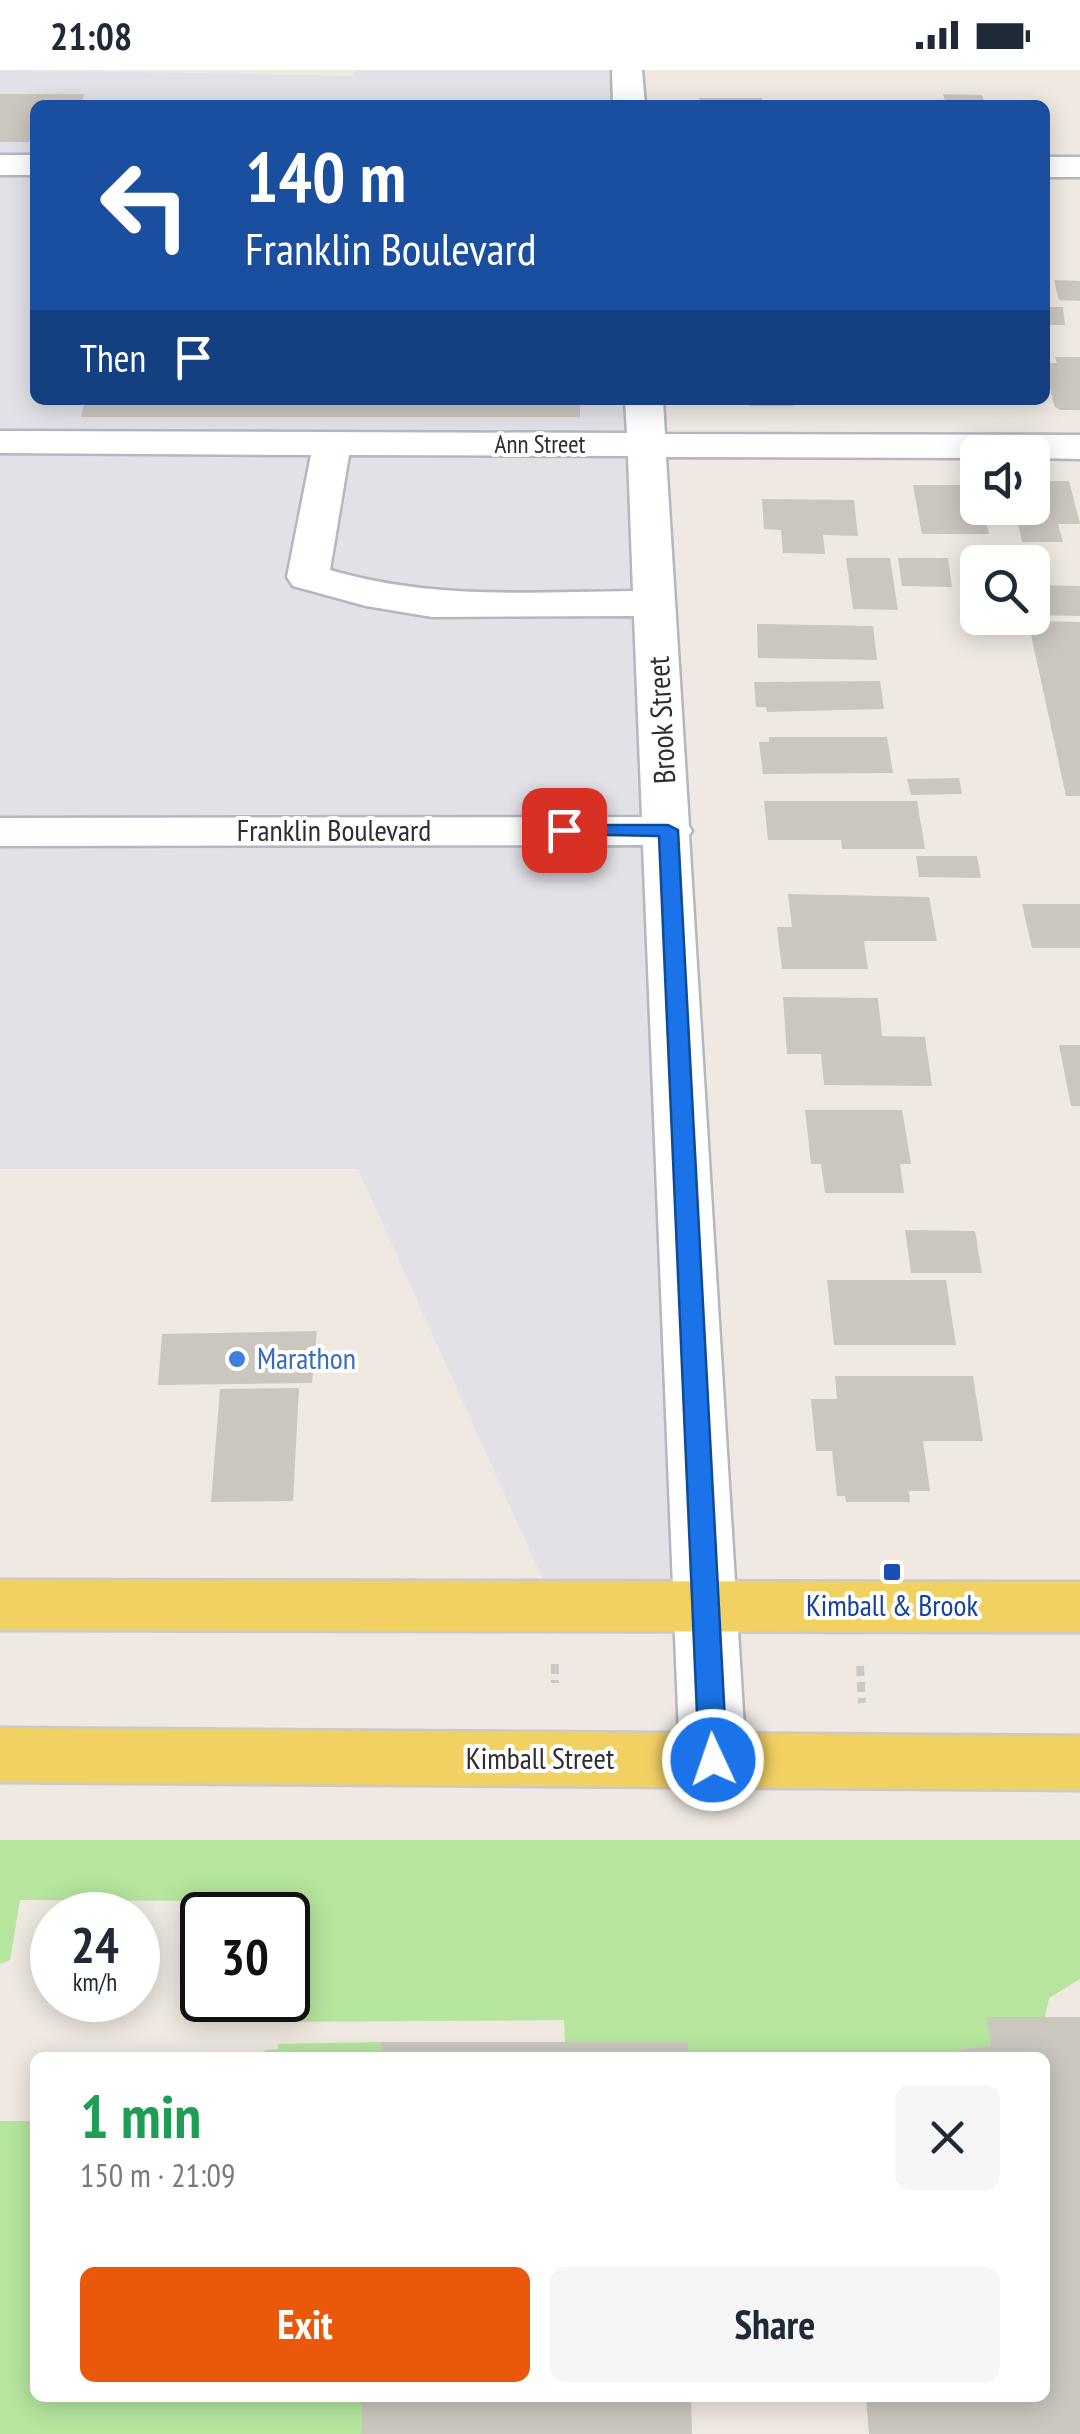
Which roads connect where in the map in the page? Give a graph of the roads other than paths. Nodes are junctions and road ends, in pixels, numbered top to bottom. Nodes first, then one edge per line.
1 (627, 70) edge
2 (629, 100) edge
3 (0, 165) edge
4 (30, 165) edge
5 (1050, 167) edge
6 (1080, 167) edge
7 (645, 422) edge
8 (0, 442) edge
9 (332, 443) junction
10 (1080, 447) edge
11 (655, 603) junction
12 (668, 830) junction
13 (0, 832) edge
14 (0, 1605) edge
15 (704, 1607) junction
16 (1080, 1607) edge
17 (0, 1755) edge
18 (713, 1760) junction
19 (1080, 1762) edge

1 - 2 street
3 - 4 street
5 - 6 street
7 - 9 street, Ann Street
7 - 10 street, Ann Street
7 - 11 street, Brook Street
8 - 9 street, Ann Street
9 - 11 street
11 - 12 street, Brook Street
12 - 13 street, Franklin Boulevard
12 - 15 street, Brook Street
14 - 15 main road
15 - 16 main road
15 - 18 street, Brook Street
17 - 18 main road, Kimball Street
18 - 19 main road, Kimball Street

